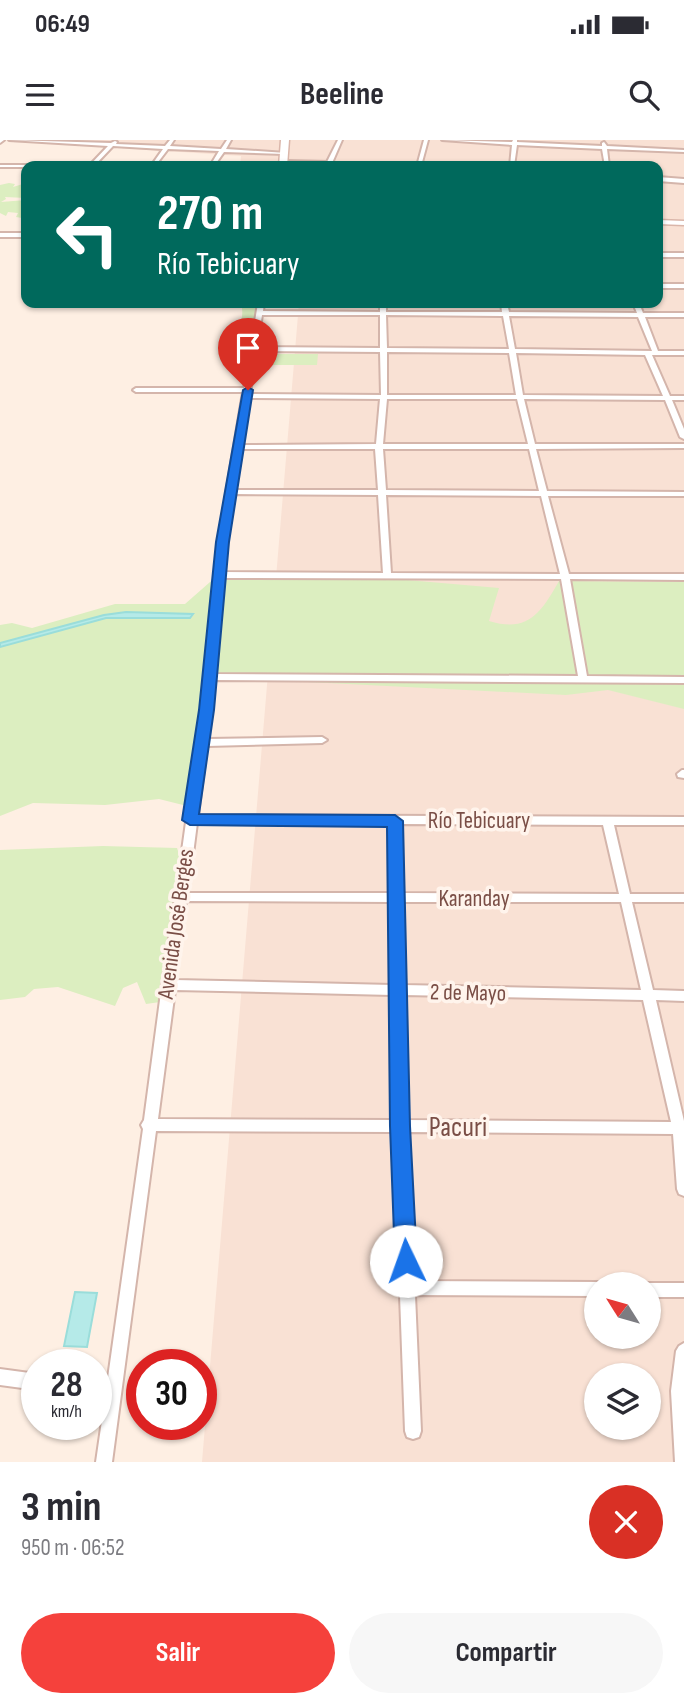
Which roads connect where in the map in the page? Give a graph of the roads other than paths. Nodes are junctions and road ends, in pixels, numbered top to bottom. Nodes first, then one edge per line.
1 (11, 140) edge
2 (172, 140) edge
3 (229, 140) edge
4 (285, 140) edge
5 (340, 140) edge
6 (426, 140) edge
7 (444, 140) edge
8 (58, 141) edge
9 (515, 141) edge
10 (115, 142) edge
11 (604, 143) edge
12 (166, 147) junction
13 (223, 150) junction
14 (684, 151) edge
15 (284, 153) junction
16 (96, 161) edge
17 (156, 161) edge
18 (215, 161) edge
19 (283, 161) edge
20 (331, 161) edge
21 (420, 161) edge
22 (513, 161) edge
23 (606, 161) edge
24 (0, 166) edge
25 (21, 166) edge
26 (663, 179) edge
27 (684, 180) edge
28 (663, 213) edge
29 (684, 215) edge
30 (663, 222) edge
31 (684, 223) edge
32 (0, 235) edge
33 (21, 235) edge
34 (663, 255) edge
35 (684, 255) edge
36 (663, 286) edge
37 (684, 286) edge
38 (261, 308) edge
39 (383, 308) edge
40 (505, 308) edge
41 (638, 308) edge
42 (261, 313) junction
43 (383, 313) junction
44 (507, 314) junction
45 (641, 315) junction
46 (684, 315) edge
47 (254, 349) junction
48 (384, 350) junction
49 (513, 351) junction
50 (652, 353) junction
51 (684, 353) edge
52 (136, 390) dead end
53 (247, 393) junction
54 (384, 397) junction
55 (521, 398) junction
56 (668, 398) junction
57 (684, 398) edge
58 (684, 437) edge
59 (684, 446) edge
60 (240, 447) junction
61 (379, 447) junction
62 (532, 447) junction
63 (230, 492) junction
64 (382, 493) junction
65 (684, 494) edge
66 (545, 495) junction
67 (218, 575) junction
68 (387, 576) junction
69 (565, 576) junction
70 (684, 576) edge
71 (209, 677) junction
72 (583, 679) junction
73 (684, 680) edge
74 (322, 740) dead end
75 (202, 743) junction
76 (190, 820) junction
77 (395, 821) junction
78 (684, 821) edge
79 (608, 822) junction
80 (180, 897) junction
81 (628, 898) junction
82 (684, 898) edge
83 (397, 900) junction
84 (168, 985) junction
85 (398, 992) junction
86 (650, 996) junction
87 (684, 996) edge
88 (148, 1125) junction
89 (400, 1126) junction
90 (682, 1128) edge
91 (684, 1189) edge
92 (407, 1288) junction
93 (584, 1289) edge
94 (662, 1290) edge
95 (684, 1290) edge
96 (684, 1351) edge
97 (0, 1377) edge
98 (21, 1380) edge
99 (113, 1394) joint
100 (413, 1431) dead end
101 (104, 1462) edge
102 (683, 1462) edge

1 - 8 street
2 - 12 street
3 - 13 street
4 - 15 main road
5 - 20 street
6 - 21 street
7 - 9 street
8 - 10 street
9 - 11 street
9 - 22 street
10 - 12 street
10 - 16 street
11 - 14 street
11 - 23 street
12 - 13 street
12 - 17 street
13 - 15 street
13 - 18 street
15 - 19 main road
24 - 25 street
26 - 27 street
28 - 29 main road
30 - 31 main road
32 - 33 street
34 - 35 street
36 - 37 street
38 - 42 street, Avenida José Berges
39 - 43 street
40 - 44 street
41 - 45 street
42 - 43 street
42 - 47 street, Avenida José Berges
43 - 44 street
43 - 48 street
44 - 45 street
44 - 49 street
45 - 46 street
45 - 50 street
47 - 48 street
47 - 53 street, Avenida José Berges
48 - 49 street
48 - 54 street
49 - 50 street
49 - 55 street
50 - 51 street
50 - 56 street
52 - 53 street
53 - 54 street
53 - 60 street, Avenida José Berges
54 - 55 street
54 - 61 street
55 - 56 street
55 - 62 street
56 - 57 street
56 - 58 street
59 - 62 street
60 - 61 street
60 - 63 street, Avenida José Berges
61 - 62 street
61 - 64 street
62 - 66 street
63 - 64 street
63 - 67 street, Avenida José Berges
64 - 66 street
64 - 68 street
65 - 66 street
66 - 69 street
67 - 68 street
67 - 71 street, Avenida José Berges
68 - 69 street
69 - 70 street
69 - 72 street
71 - 72 street
71 - 75 street, Avenida José Berges
72 - 73 street
74 - 75 street
75 - 76 street, Avenida José Berges
76 - 77 street, Río Tebicuary
76 - 80 street, Avenida José Berges
77 - 79 street, Río Tebicuary
77 - 83 street
78 - 79 street, Río Tebicuary
79 - 81 street
80 - 83 street, Karanday
80 - 84 street, Avenida José Berges
81 - 82 street, Karanday
81 - 83 street, Karanday
81 - 86 street
83 - 85 street
84 - 85 street, 2 de Mayo
84 - 88 street, Avenida José Berges
85 - 86 street, 2 de Mayo
85 - 89 street
86 - 87 street, 2 de Mayo
86 - 90 street
88 - 89 street, Pacuri
88 - 99 street, Avenida José Berges
89 - 90 street, Pacuri
89 - 92 street
90 - 91 street
92 - 93 street
92 - 100 street
94 - 95 street
96 - 102 street
97 - 98 street
99 - 101 street, Avenida José Berges

